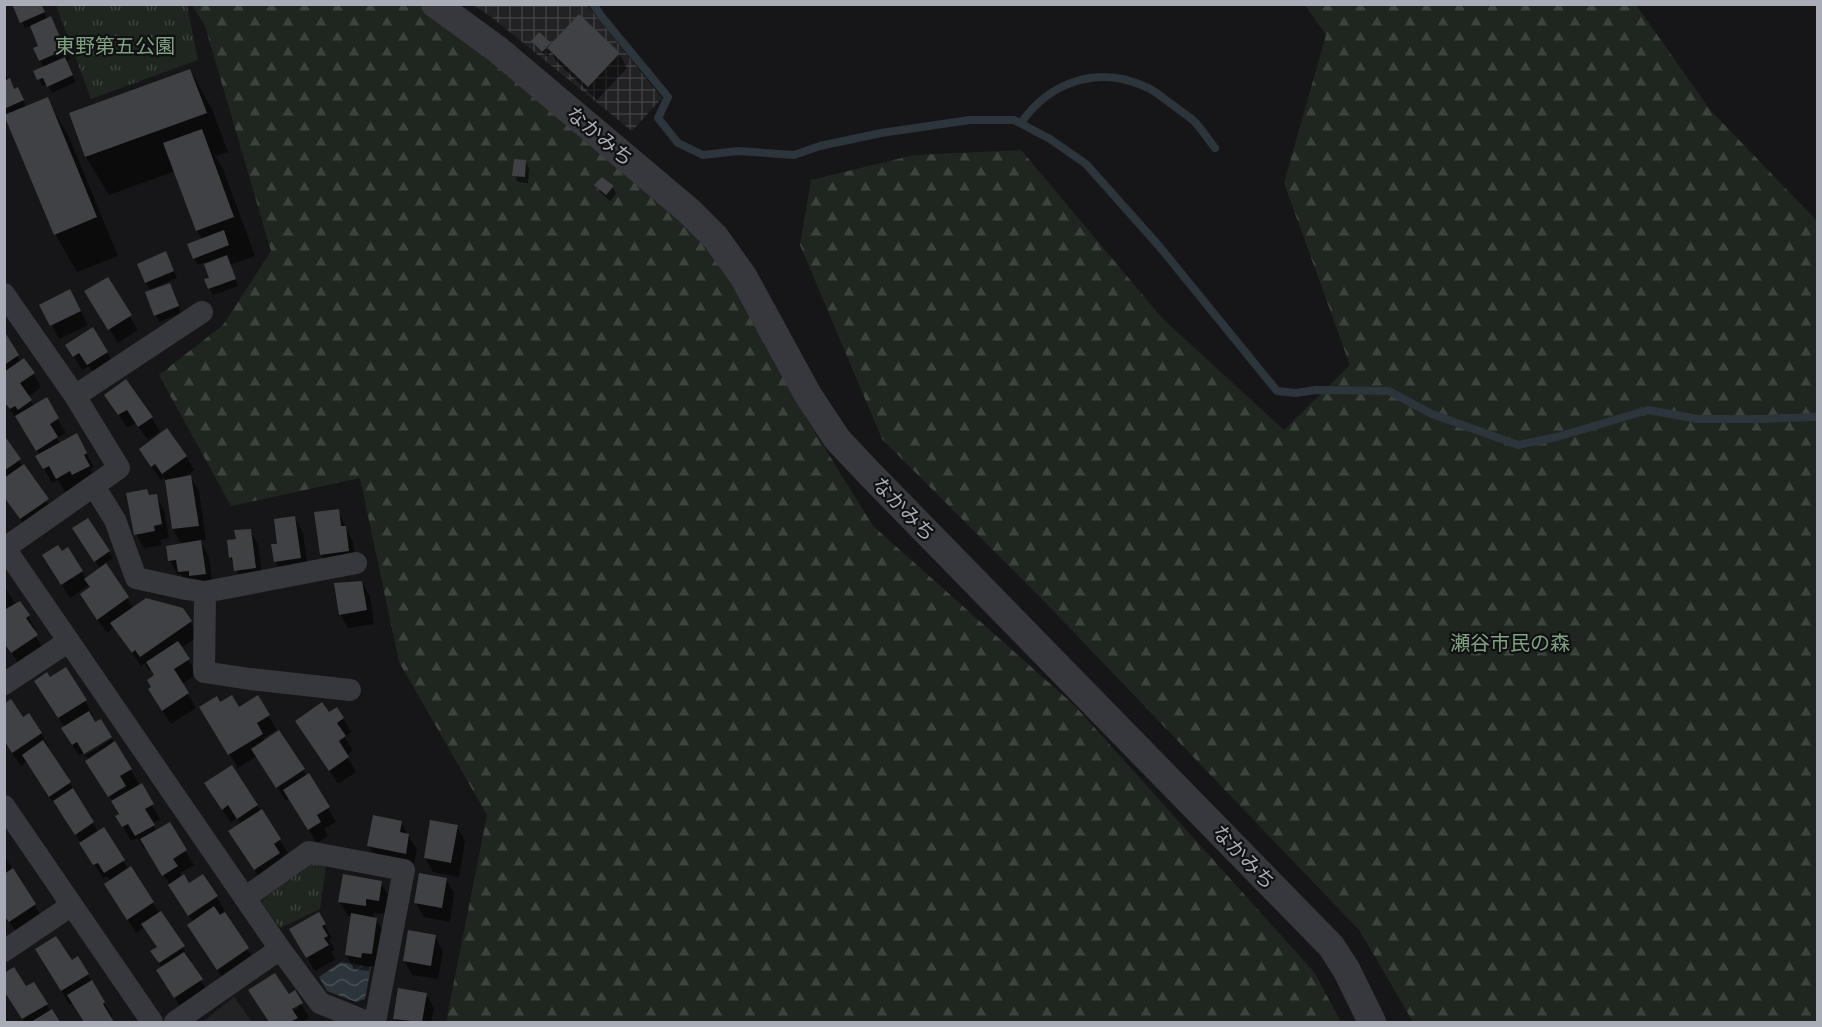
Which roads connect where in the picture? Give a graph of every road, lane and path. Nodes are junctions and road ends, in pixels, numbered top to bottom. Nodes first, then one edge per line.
1 (435, 4) edge
2 (4, 294) edge
3 (202, 312) dead end
4 (75, 396) junction
5 (94, 486) junction
6 (5, 548) edge
7 (356, 563) dead end
8 (205, 592) junction
9 (69, 641) junction
10 (4, 684) edge
11 (350, 690) dead end
12 (4, 806) edge
13 (245, 898) junction
14 (72, 905) junction
15 (279, 949) junction
16 (4, 951) edge
17 (152, 1023) edge
18 (175, 1023) edge
19 (367, 1023) edge
20 (375, 1023) edge
21 (1372, 1023) edge

1 - 21 street, なかみち
2 - 4 street
3 - 4 street
4 - 5 street
5 - 6 street
5 - 8 street
6 - 9 street
7 - 8 street
8 - 11 street
9 - 10 street
9 - 13 street
12 - 14 street
13 - 15 street
13 - 20 street
14 - 16 street
14 - 17 street
15 - 18 street
15 - 19 street

